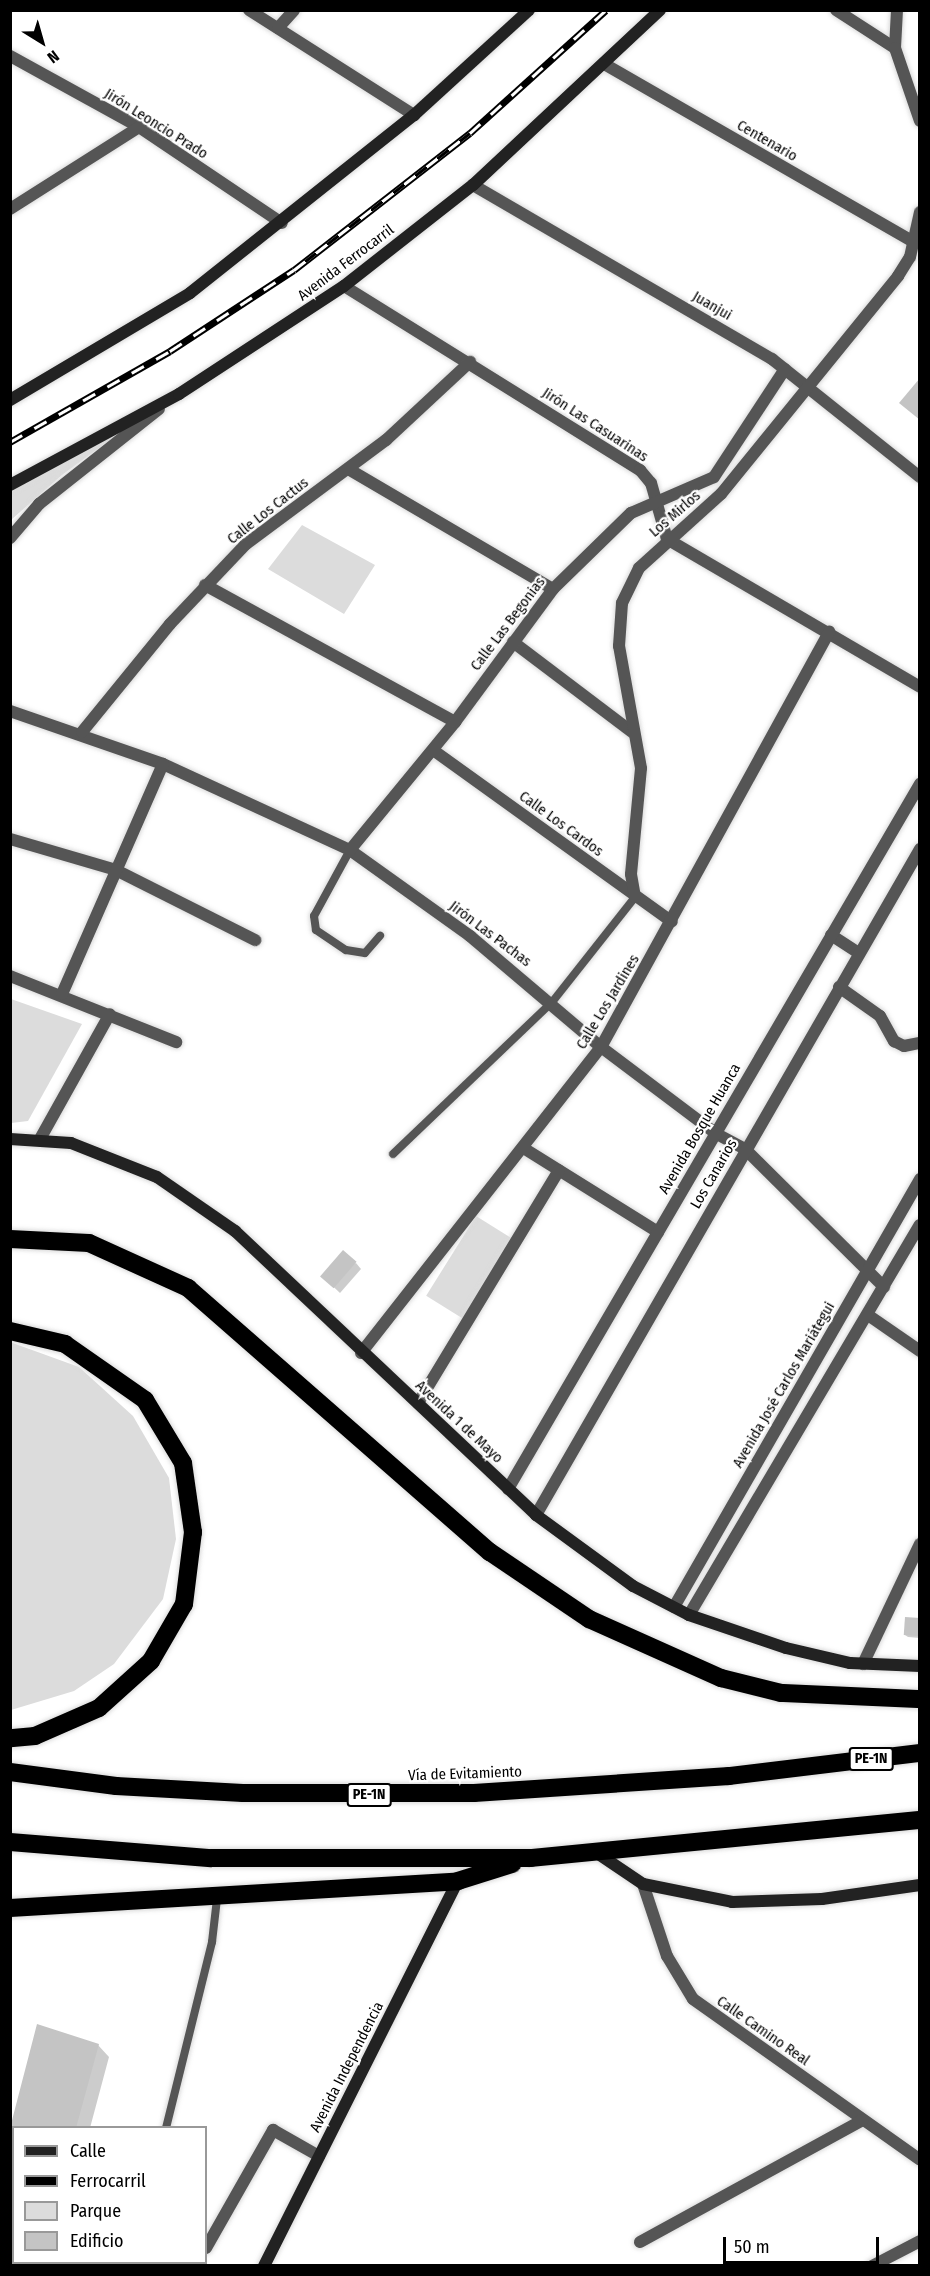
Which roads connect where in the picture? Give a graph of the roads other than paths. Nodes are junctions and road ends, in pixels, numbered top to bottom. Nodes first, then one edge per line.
1 (249, 10) edge
2 (294, 10) edge
3 (529, 10) edge
4 (660, 10) edge
5 (836, 10) edge
6 (897, 10) edge
7 (278, 28) junction
8 (896, 48) junction
9 (10, 56) edge
10 (606, 65) junction
11 (414, 115) junction
12 (920, 121) edge
13 (139, 127) junction
14 (473, 185) junction
15 (11, 209) edge
16 (920, 212) edge
17 (282, 223) junction
18 (914, 242) junction
19 (344, 286) junction
20 (470, 362) junction
21 (785, 369) junction
22 (807, 392) junction
23 (179, 394) junction
24 (10, 400) edge
25 (350, 470) junction
26 (920, 477) edge
27 (10, 485) edge
28 (656, 500) junction
29 (10, 538) edge
30 (667, 539) junction
31 (205, 585) junction
32 (553, 589) junction
33 (829, 632) junction
34 (513, 642) junction
35 (920, 687) edge
36 (10, 711) edge
37 (455, 722) junction
38 (82, 732) junction
39 (632, 732) junction
40 (433, 750) junction
41 (163, 764) junction
42 (920, 784) edge
43 (10, 839) edge
44 (920, 849) edge
45 (350, 850) junction
46 (116, 870) junction
47 (635, 897) junction
48 (672, 922) junction
49 (831, 935) junction
50 (380, 936) dead end
51 (255, 940) dead end
52 (859, 953) junction
53 (10, 976) edge
54 (839, 987) junction
55 (62, 994) junction
56 (553, 1001) junction
57 (110, 1014) junction
58 (176, 1042) dead end
59 (920, 1043) edge
60 (601, 1047) junction
61 (715, 1133) junction
62 (10, 1139) edge
63 (40, 1139) junction
64 (525, 1149) junction
65 (745, 1149) junction
66 (393, 1154) dead end
67 (559, 1170) junction
68 (920, 1179) edge
69 (920, 1225) edge
70 (658, 1232) junction
71 (10, 1239) edge
72 (865, 1274) junction
73 (884, 1287) junction
74 (868, 1315) junction
75 (10, 1331) edge
76 (920, 1351) edge
77 (361, 1353) junction
78 (418, 1403) junction
79 (508, 1489) junction
80 (536, 1515) junction
81 (920, 1544) edge
82 (674, 1607) junction
83 (689, 1615) junction
84 (863, 1664) junction
85 (920, 1666) edge
86 (920, 1699) edge
87 (10, 1738) edge
88 (920, 1753) edge
89 (10, 1772) edge
90 (920, 1820) edge
91 (10, 1842) edge
92 (597, 1853) junction
93 (531, 1858) junction
94 (458, 1881) junction
95 (643, 1884) junction
96 (920, 1885) edge
97 (216, 1899) junction
98 (10, 1908) edge
99 (863, 2120) junction
100 (166, 2126) edge
101 (319, 2156) junction
102 (920, 2160) edge
103 (920, 2241) edge
104 (640, 2242) dead end
105 (207, 2246) edge
106 (264, 2265) edge
107 (872, 2265) edge

1 - 7 street
2 - 7 street
3 - 11 main road
4 - 10 main road, Avenida Ferrocarril
5 - 8 street
6 - 8 street
7 - 11 street
8 - 12 street
9 - 13 street, Jirón Leoncio Prado
10 - 14 main road, Avenida Ferrocarril
10 - 18 street, Centenario
11 - 17 main road
13 - 15 street
13 - 17 street, Jirón Leoncio Prado
14 - 19 main road, Avenida Ferrocarril
14 - 21 street, Juanjui
16 - 18 street, Los Mirlos
17 - 24 main road
18 - 22 street, Los Mirlos
19 - 20 street, Jirón Las Casuarinas
19 - 23 main road, Avenida Ferrocarril
20 - 25 street, Calle Los Cactus
20 - 28 street, Jirón Las Casuarinas
21 - 22 street, Juanjui
21 - 28 street, Calle Las Begonias
22 - 26 street, Juanjui
22 - 30 street, Los Mirlos
23 - 27 main road, Avenida Ferrocarril
23 - 29 street
25 - 31 street, Calle Los Cactus
25 - 32 street
28 - 30 street, Jirón Las Casuarinas
28 - 32 street, Calle Las Begonias
30 - 33 street
30 - 39 street, Los Mirlos
31 - 37 street
31 - 38 street, Calle Los Cactus
32 - 34 street, Calle Las Begonias
33 - 35 street
33 - 48 street, Calle Los Jardines
34 - 37 street, Calle Las Begonias
34 - 39 street
36 - 38 street, Jirón Las Pachas
37 - 40 street, Calle Las Begonias
38 - 41 street, Jirón Las Pachas
39 - 47 street, Los Mirlos
40 - 45 street, Calle Las Begonias
40 - 47 street, Calle Los Cardos
41 - 45 street, Jirón Las Pachas
41 - 46 street
42 - 49 street, Avenida Bosque Huanca
43 - 46 street
44 - 52 street, Los Canarios
45 - 50 lane
45 - 56 street, Jirón Las Pachas
46 - 51 street
46 - 55 street
47 - 48 street, Calle Los Cardos
47 - 56 lane
48 - 60 street, Calle Los Jardines
49 - 52 street
49 - 61 street, Avenida Bosque Huanca
52 - 54 street, Los Canarios
53 - 55 street
54 - 59 street
54 - 65 street, Los Canarios
55 - 57 street
56 - 60 street, Jirón Las Pachas
56 - 66 lane
57 - 58 street
57 - 63 street
60 - 61 street, Jirón Las Pachas
60 - 64 street, Calle Los Jardines
61 - 65 street, Jirón Las Pachas
61 - 70 street, Avenida Bosque Huanca
62 - 63 main road, Avenida 1 de Mayo
63 - 77 main road, Avenida 1 de Mayo
64 - 67 street
64 - 77 street, Calle Los Jardines
65 - 72 street, Jirón Las Pachas
65 - 80 street, Los Canarios
67 - 70 street
67 - 78 street
68 - 72 street, Avenida José Carlos Mariátegui
69 - 73 street
70 - 79 street, Avenida Bosque Huanca
71 - 86 highway
72 - 73 street, Jirón Las Pachas
72 - 82 street, Avenida José Carlos Mariátegui
73 - 74 street
74 - 76 street
74 - 83 street
75 - 87 highway
77 - 78 main road, Avenida 1 de Mayo
78 - 79 main road, Avenida 1 de Mayo
79 - 80 main road, Avenida 1 de Mayo
80 - 82 main road, Avenida 1 de Mayo
81 - 84 street
82 - 83 main road, Avenida 1 de Mayo
83 - 84 main road, Avenida 1 de Mayo
84 - 85 main road, Avenida 1 de Mayo
88 - 89 highway, Vía de Evitamiento / PE-1N
90 - 92 highway
91 - 93 highway
92 - 93 highway
92 - 95 main road
93 - 94 highway
94 - 97 highway
94 - 101 main road, Avenida Independencia
95 - 96 main road
95 - 99 street, Calle Camino Real
97 - 98 highway
97 - 100 lane
99 - 102 street, Calle Camino Real
99 - 104 street
101 - 105 street
101 - 106 main road, Avenida Independencia
103 - 107 street

